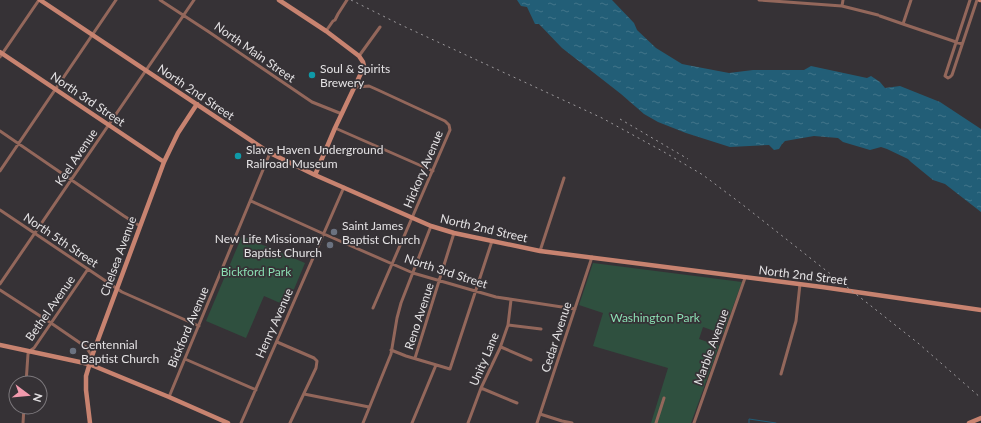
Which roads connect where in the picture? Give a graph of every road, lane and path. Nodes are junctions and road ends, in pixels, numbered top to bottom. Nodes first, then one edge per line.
1 (39, 0) edge
2 (116, 0) edge
3 (160, 0) edge
4 (194, 0) edge
5 (279, 0) edge
6 (347, 0) edge
7 (758, 0) edge
8 (764, 0) edge
9 (843, 0) edge
10 (911, 0) edge
11 (970, 0) edge
12 (977, 0) edge
13 (842, 6) junction
14 (184, 15) junction
15 (903, 24) junction
16 (380, 27) dead end
17 (326, 31) junction
18 (92, 35) junction
19 (956, 41) junction
20 (962, 44) junction
21 (1, 54) edge
22 (359, 56) junction
23 (146, 70) junction
24 (355, 86) junction
25 (56, 89) junction
26 (197, 104) junction
27 (342, 114) junction
28 (108, 124) junction
29 (334, 128) junction
30 (0, 131) edge
31 (19, 143) junction
32 (270, 153) junction
33 (164, 162) junction
34 (0, 171) edge
35 (433, 171) junction
36 (314, 175) junction
37 (564, 178) dead end
38 (71, 180) junction
39 (344, 187) junction
40 (251, 201) junction
41 (0, 210) edge
42 (412, 218) junction
43 (140, 226) junction
44 (431, 226) junction
45 (35, 233) junction
46 (454, 233) junction
47 (324, 234) junction
48 (492, 241) junction
49 (540, 251) junction
50 (592, 257) junction
51 (392, 264) junction
52 (88, 269) junction
53 (413, 273) junction
54 (745, 278) junction
55 (439, 280) junction
56 (0, 284) edge
57 (800, 284) junction
58 (117, 289) junction
59 (0, 290) edge
60 (476, 291) junction
61 (511, 300) junction
62 (373, 308) dead end
63 (575, 308) junction
64 (981, 310) edge
65 (51, 323) junction
66 (508, 325) junction
67 (199, 326) junction
68 (541, 329) dead end
69 (277, 342) junction
70 (96, 344) junction
71 (0, 345) edge
72 (86, 347) junction
73 (501, 347) junction
74 (30, 350) junction
75 (391, 350) junction
76 (92, 356) junction
77 (415, 358) junction
78 (185, 359) junction
79 (531, 360) dead end
80 (90, 364) junction
81 (436, 365) junction
82 (781, 374) dead end
83 (27, 375) edge
84 (481, 388) junction
85 (256, 390) junction
86 (304, 394) junction
87 (169, 397) junction
88 (664, 398) dead end
89 (516, 402) dead end
90 (369, 407) junction
91 (540, 414) junction
92 (981, 418) edge
93 (90, 423) edge
94 (228, 423) edge
95 (241, 423) edge
96 (290, 423) edge
97 (363, 423) edge
98 (412, 423) edge
99 (468, 423) edge
100 (537, 423) edge
101 (572, 423) edge
102 (656, 423) edge
103 (694, 423) edge
104 (969, 423) edge

1 - 18 main road, North 2nd Street
1 - 21 street
2 - 18 street
3 - 14 street, North Main Street
4 - 14 street, Keel Avenue
5 - 17 main road
6 - 17 street
7 - 8 street
8 - 13 street
9 - 13 street
10 - 15 street
11 - 19 street
12 - 20 street
13 - 15 street
14 - 23 street, Keel Avenue
14 - 27 street, North Main Street
15 - 19 street
16 - 22 street
17 - 22 main road
18 - 23 main road, North 2nd Street
18 - 25 street
19 - 20 street
19 - 20 street
21 - 25 main road, North 3rd Street
22 - 24 main road
23 - 26 main road, North 2nd Street
23 - 28 street, Keel Avenue
24 - 27 main road
24 - 35 street, Hickory Avenue
25 - 28 main road, North 3rd Street
25 - 31 street
26 - 32 main road, North 2nd Street
26 - 33 main road, Chelsea Avenue
27 - 29 main road
28 - 33 main road, North 3rd Street
28 - 38 street, Keel Avenue
29 - 35 street
29 - 36 main road
30 - 31 street
31 - 34 street
31 - 38 street
32 - 36 main road, North 2nd Street
32 - 40 street, Bickford Avenue
33 - 43 main road, Chelsea Avenue
35 - 42 street, Hickory Avenue
36 - 39 main road, North 2nd Street
37 - 49 street
38 - 43 street
38 - 45 street, Keel Avenue
39 - 42 main road, North 2nd Street
39 - 47 street, Henry Avenue
40 - 47 street, North 3rd Street
40 - 67 street, Bickford Avenue
41 - 45 street, North 5th Street
42 - 44 main road, North 2nd Street
42 - 51 street, Hickory Avenue
43 - 58 main road, Chelsea Avenue
44 - 46 main road, North 2nd Street
44 - 53 street
45 - 52 street, North 5th Street
45 - 56 street, Keel Avenue
46 - 48 main road, North 2nd Street
46 - 55 street, Reno Avenue
47 - 51 street, North 3rd Street
47 - 69 street, Henry Avenue
48 - 49 main road, North 2nd Street
48 - 60 street
49 - 50 main road, North 2nd Street
50 - 54 main road, North 2nd Street
50 - 63 street, Cedar Avenue
51 - 53 street, North 3rd Street
51 - 62 street, Hickory Avenue
52 - 58 street, North 5th Street
52 - 65 street, Bethel Avenue
53 - 55 street, North 3rd Street
53 - 75 street
54 - 57 main road, North 2nd Street
54 - 103 street, Marble Avenue
55 - 60 street, North 3rd Street
55 - 77 street, Reno Avenue
57 - 64 main road, North 2nd Street
57 - 82 street
58 - 67 street, North 5th Street
58 - 70 main road, Chelsea Avenue
59 - 65 street
60 - 61 street, North 3rd Street
60 - 81 street
61 - 63 street, North 3rd Street
61 - 66 street, Unity Lane
63 - 91 street, Cedar Avenue
65 - 72 street
65 - 74 street, Bethel Avenue
66 - 68 street
66 - 73 street, Unity Lane
67 - 78 street, Bickford Avenue
69 - 85 street, Henry Avenue
69 - 86 street
70 - 72 street
70 - 76 main road, Chelsea Avenue
71 - 74 main road
72 - 76 street
73 - 79 street
73 - 84 street, Unity Lane
74 - 80 main road
74 - 83 street, Bethel Avenue
75 - 77 street
75 - 90 street
76 - 80 main road, Chelsea Avenue
77 - 81 street
78 - 85 street
78 - 87 street, Bickford Avenue
80 - 87 main road
80 - 93 main road, Chelsea Avenue
81 - 98 street
84 - 89 street
84 - 99 street, Unity Lane
85 - 95 street, Henry Avenue
86 - 90 street
86 - 96 street
87 - 94 main road
88 - 102 street
90 - 97 street
91 - 100 street, Cedar Avenue
91 - 101 street
92 - 104 main road

